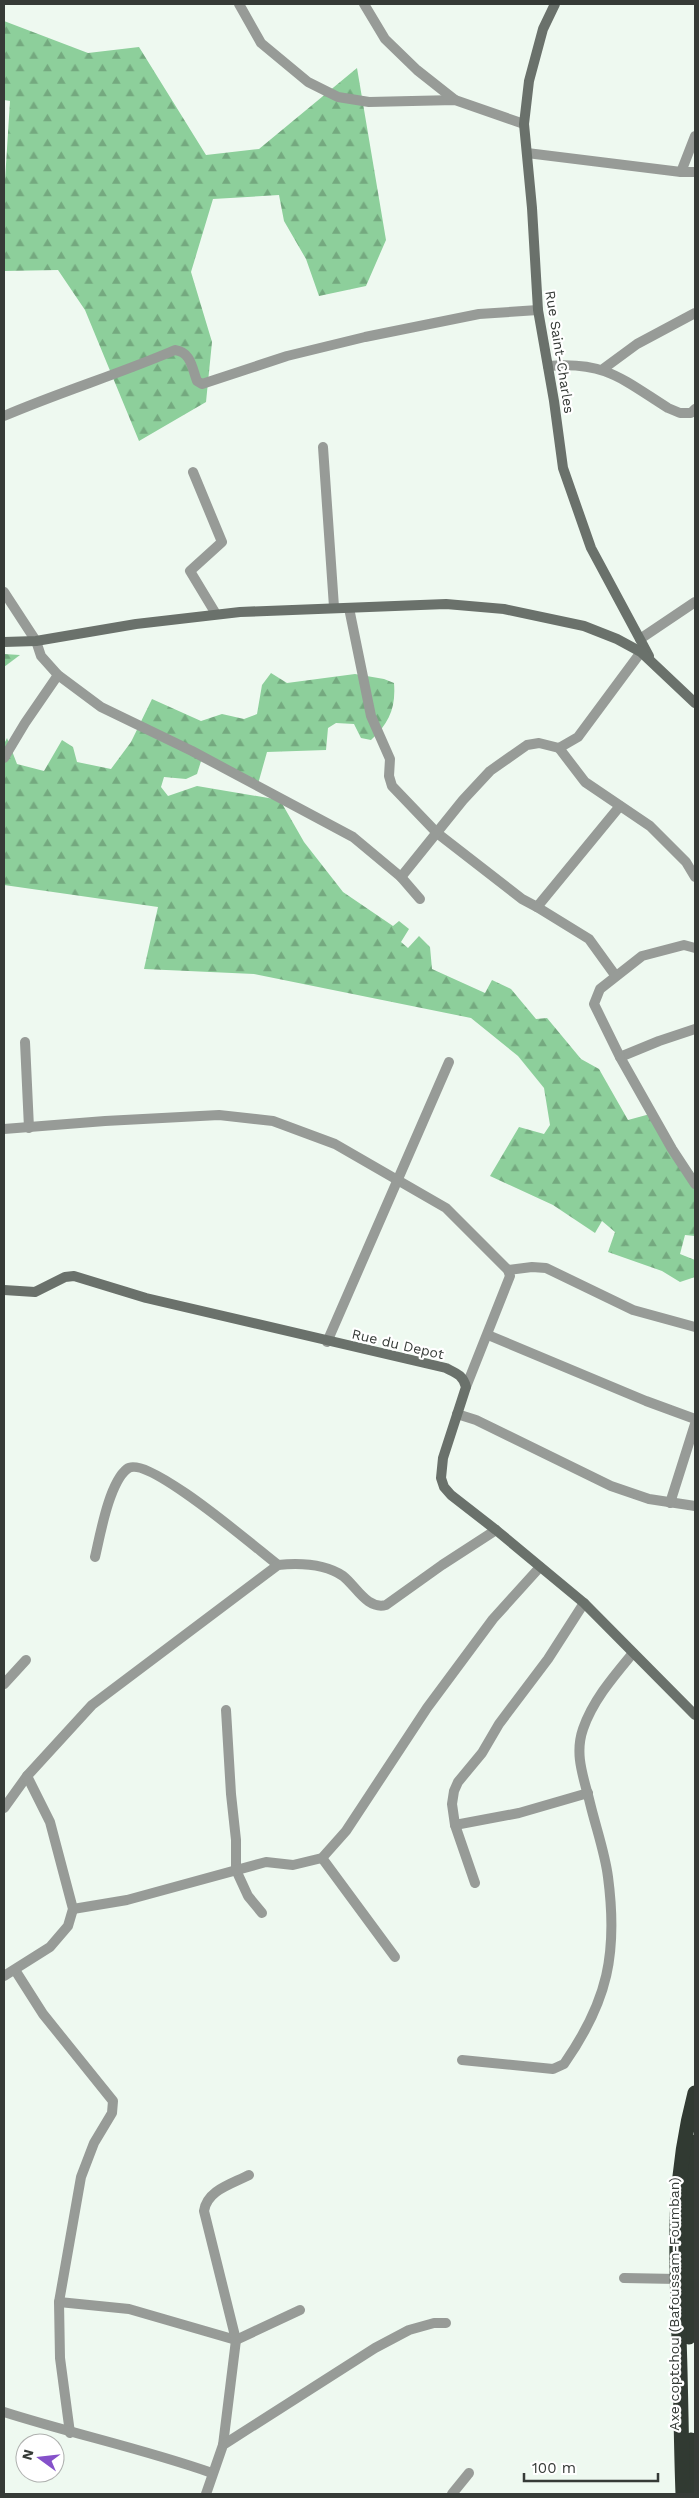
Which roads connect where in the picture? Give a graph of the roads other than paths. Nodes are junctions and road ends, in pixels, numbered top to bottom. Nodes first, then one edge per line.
1 (239, 4) edge
2 (364, 4) edge
3 (555, 4) edge
4 (456, 100) junction
5 (524, 124) junction
6 (695, 136) edge
7 (527, 152) junction
8 (681, 172) junction
9 (695, 172) edge
10 (538, 310) junction
11 (695, 313) edge
12 (548, 366) junction
13 (603, 369) junction
14 (695, 409) edge
15 (4, 416) edge
16 (323, 447) dead end
17 (193, 472) dead end
18 (4, 592) edge
19 (695, 602) edge
20 (334, 607) junction
21 (349, 608) junction
22 (216, 614) junction
23 (640, 639) junction
24 (36, 641) junction
25 (4, 642) edge
26 (641, 652) junction
27 (651, 660) junction
28 (58, 675) junction
29 (695, 703) edge
30 (559, 748) junction
31 (4, 758) edge
32 (620, 806) junction
33 (437, 833) junction
34 (401, 877) junction
35 (695, 877) edge
36 (420, 899) dead end
37 (538, 907) junction
38 (695, 948) edge
39 (615, 975) junction
40 (695, 1029) edge
41 (25, 1042) dead end
42 (620, 1057) junction
43 (448, 1062) dead end
44 (29, 1128) junction
45 (4, 1129) edge
46 (398, 1178) junction
47 (695, 1184) edge
48 (508, 1270) junction
49 (4, 1290) edge
50 (695, 1327) edge
51 (488, 1335) junction
52 (327, 1342) junction
53 (466, 1387) junction
54 (457, 1414) junction
55 (695, 1419) edge
56 (695, 1424) edge
57 (670, 1503) junction
58 (695, 1506) edge
59 (496, 1530) junction
60 (95, 1557) dead end
61 (278, 1565) junction
62 (540, 1567) junction
63 (584, 1604) junction
64 (634, 1653) junction
65 (26, 1660) dead end
66 (4, 1684) edge
67 (226, 1710) dead end
68 (695, 1715) edge
69 (27, 1776) junction
70 (588, 1793) junction
71 (4, 1808) edge
72 (456, 1825) junction
73 (322, 1858) junction
74 (236, 1870) junction
75 (475, 1883) dead end
76 (73, 1909) junction
77 (262, 1913) dead end
78 (395, 1957) dead end
79 (15, 1970) junction
80 (4, 1976) edge
81 (462, 2060) dead end
82 (695, 2093) edge
83 (695, 2142) edge
84 (249, 2175) dead end
85 (683, 2210) junction
86 (624, 2278) dead end
87 (677, 2279) junction
88 (59, 2302) junction
89 (300, 2310) dead end
90 (446, 2323) dead end
91 (236, 2340) junction
92 (4, 2412) edge
93 (686, 2416) junction
94 (70, 2433) junction
95 (223, 2445) junction
96 (690, 2467) edge
97 (212, 2473) junction
98 (470, 2473) dead end
99 (206, 2494) edge
100 (452, 2494) edge
101 (683, 2494) edge
102 (694, 2494) edge

1 - 4 street
2 - 4 street
3 - 5 street, Rue Saint-Charles
4 - 5 street
5 - 7 street, Rue Saint-Charles
6 - 8 street
7 - 8 street
7 - 10 street, Rue Saint-Charles
8 - 9 street
10 - 12 street, Rue Saint-Charles
10 - 15 street
11 - 13 street
12 - 13 street
12 - 23 street, Rue Saint-Charles
13 - 14 street
16 - 20 street
17 - 22 street
18 - 24 street
19 - 23 street
20 - 21 street
20 - 22 street
21 - 26 street
21 - 33 street
22 - 24 street
23 - 27 street, Rue Saint-Charles
24 - 25 street
24 - 28 street
26 - 27 street
26 - 30 street
27 - 29 street
28 - 31 street
28 - 34 street
30 - 32 street
30 - 33 street
32 - 35 street
32 - 37 street
33 - 34 street
33 - 37 street
34 - 36 street
37 - 39 street
38 - 39 street
39 - 42 street
40 - 42 street
41 - 44 street
42 - 47 street
43 - 46 street
44 - 45 street
44 - 46 street
46 - 48 street
46 - 52 street
48 - 50 street
48 - 51 street
49 - 52 street, Rue du Depot
51 - 53 street
51 - 55 street
52 - 53 street, Rue du Depot
53 - 54 street
54 - 57 street
54 - 59 street
56 - 57 street
57 - 58 street
59 - 61 street
59 - 62 street
60 - 61 street
61 - 69 street
62 - 63 street
62 - 73 street
63 - 64 street
63 - 72 street
64 - 68 street
64 - 70 street
65 - 66 street
67 - 74 street
69 - 71 street
69 - 76 street
70 - 72 street
70 - 81 street
72 - 75 street
73 - 74 street
73 - 78 street
74 - 76 street
74 - 77 street
76 - 79 street
79 - 80 street
79 - 88 street
82 - 85 highway, Axe coptchou (Bafoussam-Foumban)
83 - 85 highway, Axe coptchou (Bafoussam-Foumban)
84 - 91 street
85 - 87 highway, Axe coptchou (Bafoussam-Foumban)
85 - 93 highway, Axe coptchou (Bafoussam-Foumban)
86 - 87 street
87 - 93 highway, Axe coptchou (Bafoussam-Foumban)
88 - 91 street
88 - 94 street
89 - 91 street
90 - 95 street
91 - 95 street
92 - 94 street
93 - 96 highway, Axe coptchou (Bafoussam-Foumban)
94 - 97 street
95 - 97 street
96 - 101 highway
96 - 102 highway
97 - 99 street
98 - 100 street

